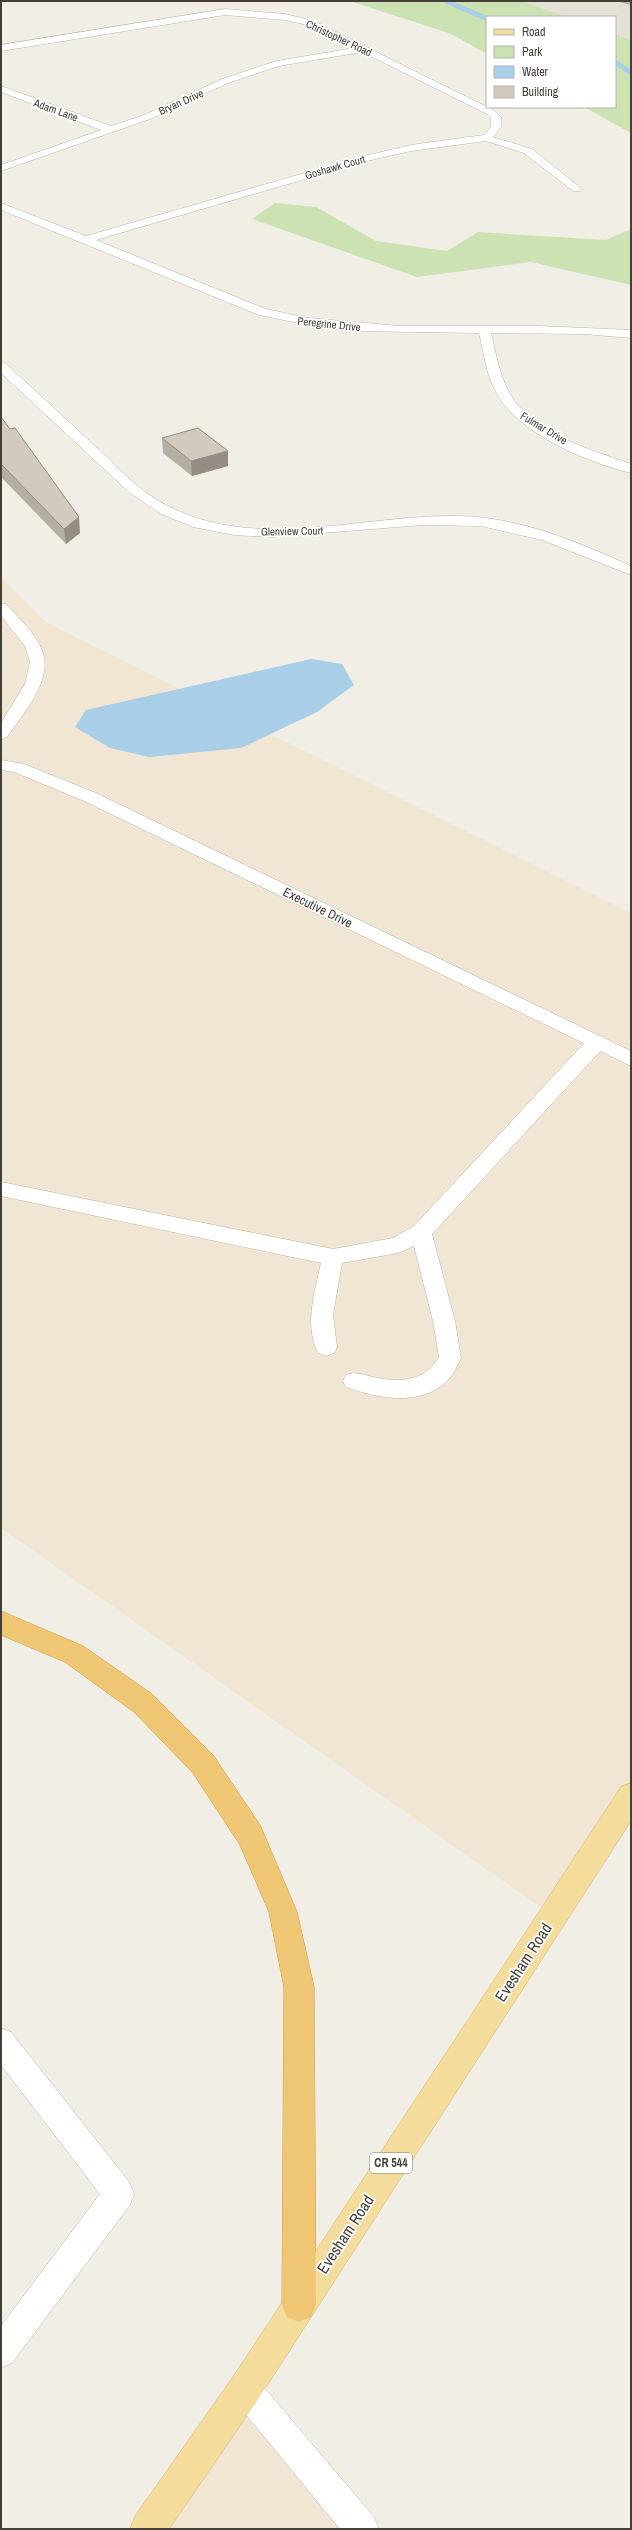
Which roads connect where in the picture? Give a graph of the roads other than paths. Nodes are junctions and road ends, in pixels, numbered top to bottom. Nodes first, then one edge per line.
1 (1, 48) edge
2 (364, 49) junction
3 (1, 89) edge
4 (111, 130) junction
5 (487, 138) junction
6 (1, 168) edge
7 (577, 189) dead end
8 (1, 206) edge
9 (85, 240) junction
10 (484, 330) junction
11 (631, 334) edge
12 (1, 366) edge
13 (631, 469) edge
14 (631, 571) edge
15 (1, 607) edge
16 (1, 734) edge
17 (1, 765) edge
18 (597, 1042) junction
19 (631, 1059) edge
20 (1, 1189) edge
21 (421, 1232) junction
22 (333, 1257) junction
23 (326, 1347) dead end
24 (354, 1381) dead end
25 (1, 1623) edge
26 (631, 1796) edge
27 (1, 2042) edge
28 (299, 2305) junction
29 (1, 2352) edge
30 (245, 2389) junction
31 (148, 2529) edge
32 (362, 2529) edge

1 - 2 street, Christopher Road
2 - 4 street, Bryan Drive
2 - 5 street, Christopher Road
3 - 4 street, Adam Lane
4 - 6 street, Bryan Drive
5 - 7 street, Goshawk Court
5 - 9 street, Goshawk Court
8 - 9 street, Peregrine Drive
9 - 10 street, Peregrine Drive
10 - 11 street, Peregrine Drive
10 - 13 street, Fulmar Drive
12 - 14 street, Glenview Court
15 - 16 lane
17 - 18 street, Executive Drive
18 - 19 street, Executive Drive
18 - 21 lane
20 - 22 lane
21 - 22 lane
21 - 24 lane
22 - 23 lane
25 - 28 highway
26 - 28 main road, Evesham Road / CR 544
27 - 29 lane
28 - 30 main road, Evesham Road / CR 544
30 - 31 main road, Evesham Road / CR 544
30 - 32 lane

